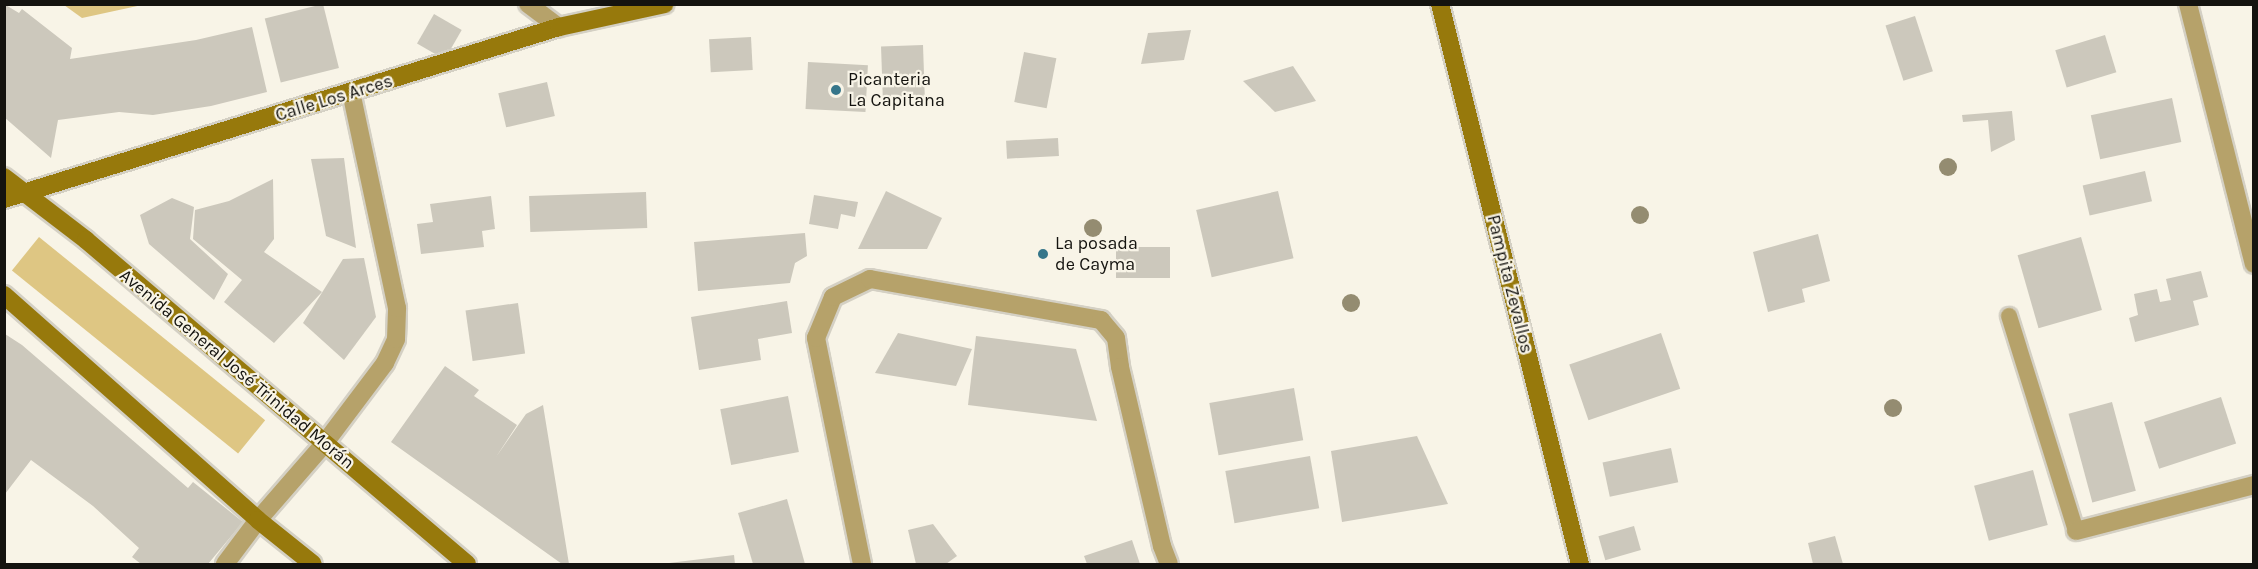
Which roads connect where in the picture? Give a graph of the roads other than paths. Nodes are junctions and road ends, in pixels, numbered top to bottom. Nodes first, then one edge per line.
1 (528, 4) edge
2 (665, 4) edge
3 (1440, 4) edge
4 (2188, 4) edge
5 (559, 27) junction
6 (351, 92) junction
7 (4, 177) edge
8 (26, 194) junction
9 (4, 199) edge
10 (2253, 264) edge
11 (4, 296) edge
12 (2009, 316) dead end
13 (324, 444) junction
14 (2253, 485) edge
15 (258, 520) junction
16 (2076, 531) joint
17 (225, 564) edge
18 (313, 564) edge
19 (467, 564) edge
20 (862, 564) edge
21 (1169, 564) edge
22 (1580, 564) edge

1 - 5 street
2 - 5 street, Calle Los Arces
3 - 22 street, Pampita Zevallos
4 - 10 street
5 - 6 street, Calle Los Arces
6 - 8 street, Calle Los Arces
6 - 13 street
7 - 8 street, Avenida General José Trinidad Morán
8 - 9 street, Calle Los Arces
8 - 13 street, Avenida General José Trinidad Morán
11 - 15 street
12 - 16 lane
13 - 15 street
13 - 19 street, Avenida General José Trinidad Morán
14 - 16 street
15 - 17 street
15 - 18 street
20 - 21 street

